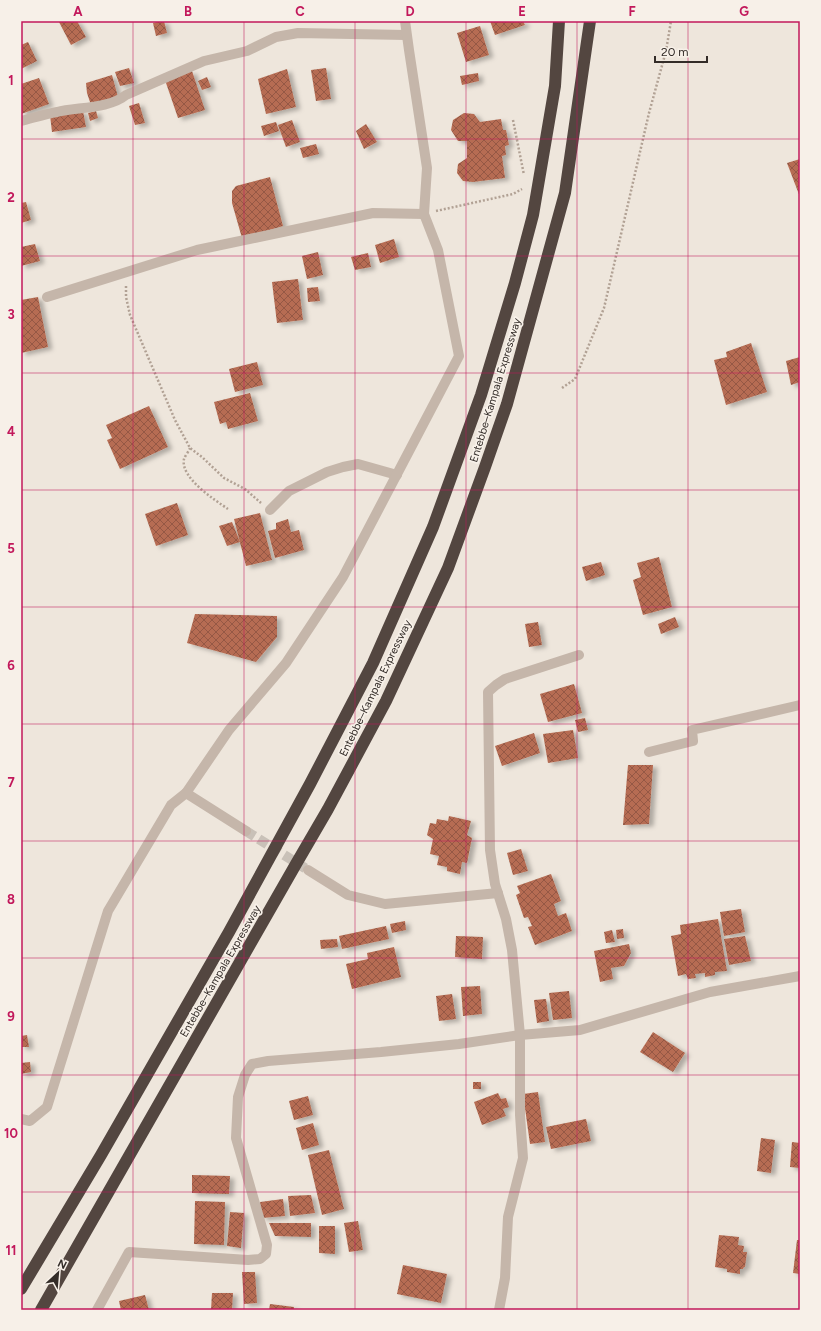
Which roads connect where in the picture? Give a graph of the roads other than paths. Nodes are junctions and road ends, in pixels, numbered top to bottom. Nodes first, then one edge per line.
1 (406, 21) edge
2 (559, 21) edge
3 (590, 21) edge
4 (406, 35) junction
5 (21, 121) edge
6 (424, 214) junction
7 (47, 297) dead end
8 (397, 475) junction
9 (270, 510) road end
10 (578, 655) dead end
11 (800, 705) edge
12 (649, 752) dead end
13 (186, 793) junction
14 (246, 831) tunnel mouth
15 (308, 870) tunnel mouth
16 (498, 893) junction
17 (800, 976) edge
18 (520, 1035) junction
19 (21, 1119) edge
20 (21, 1289) edge
21 (41, 1310) edge
22 (97, 1310) edge
23 (499, 1310) edge

1 - 4 street
2 - 20 highway, Entebbe–Kampala Expressway
3 - 21 highway, Entebbe–Kampala Expressway
4 - 5 street
4 - 6 street
6 - 7 street
6 - 8 street
8 - 9 street
8 - 13 street
10 - 16 street
11 - 12 street
13 - 14 street
13 - 19 street
15 - 16 street
16 - 18 street
17 - 18 street
18 - 22 street
18 - 23 street

